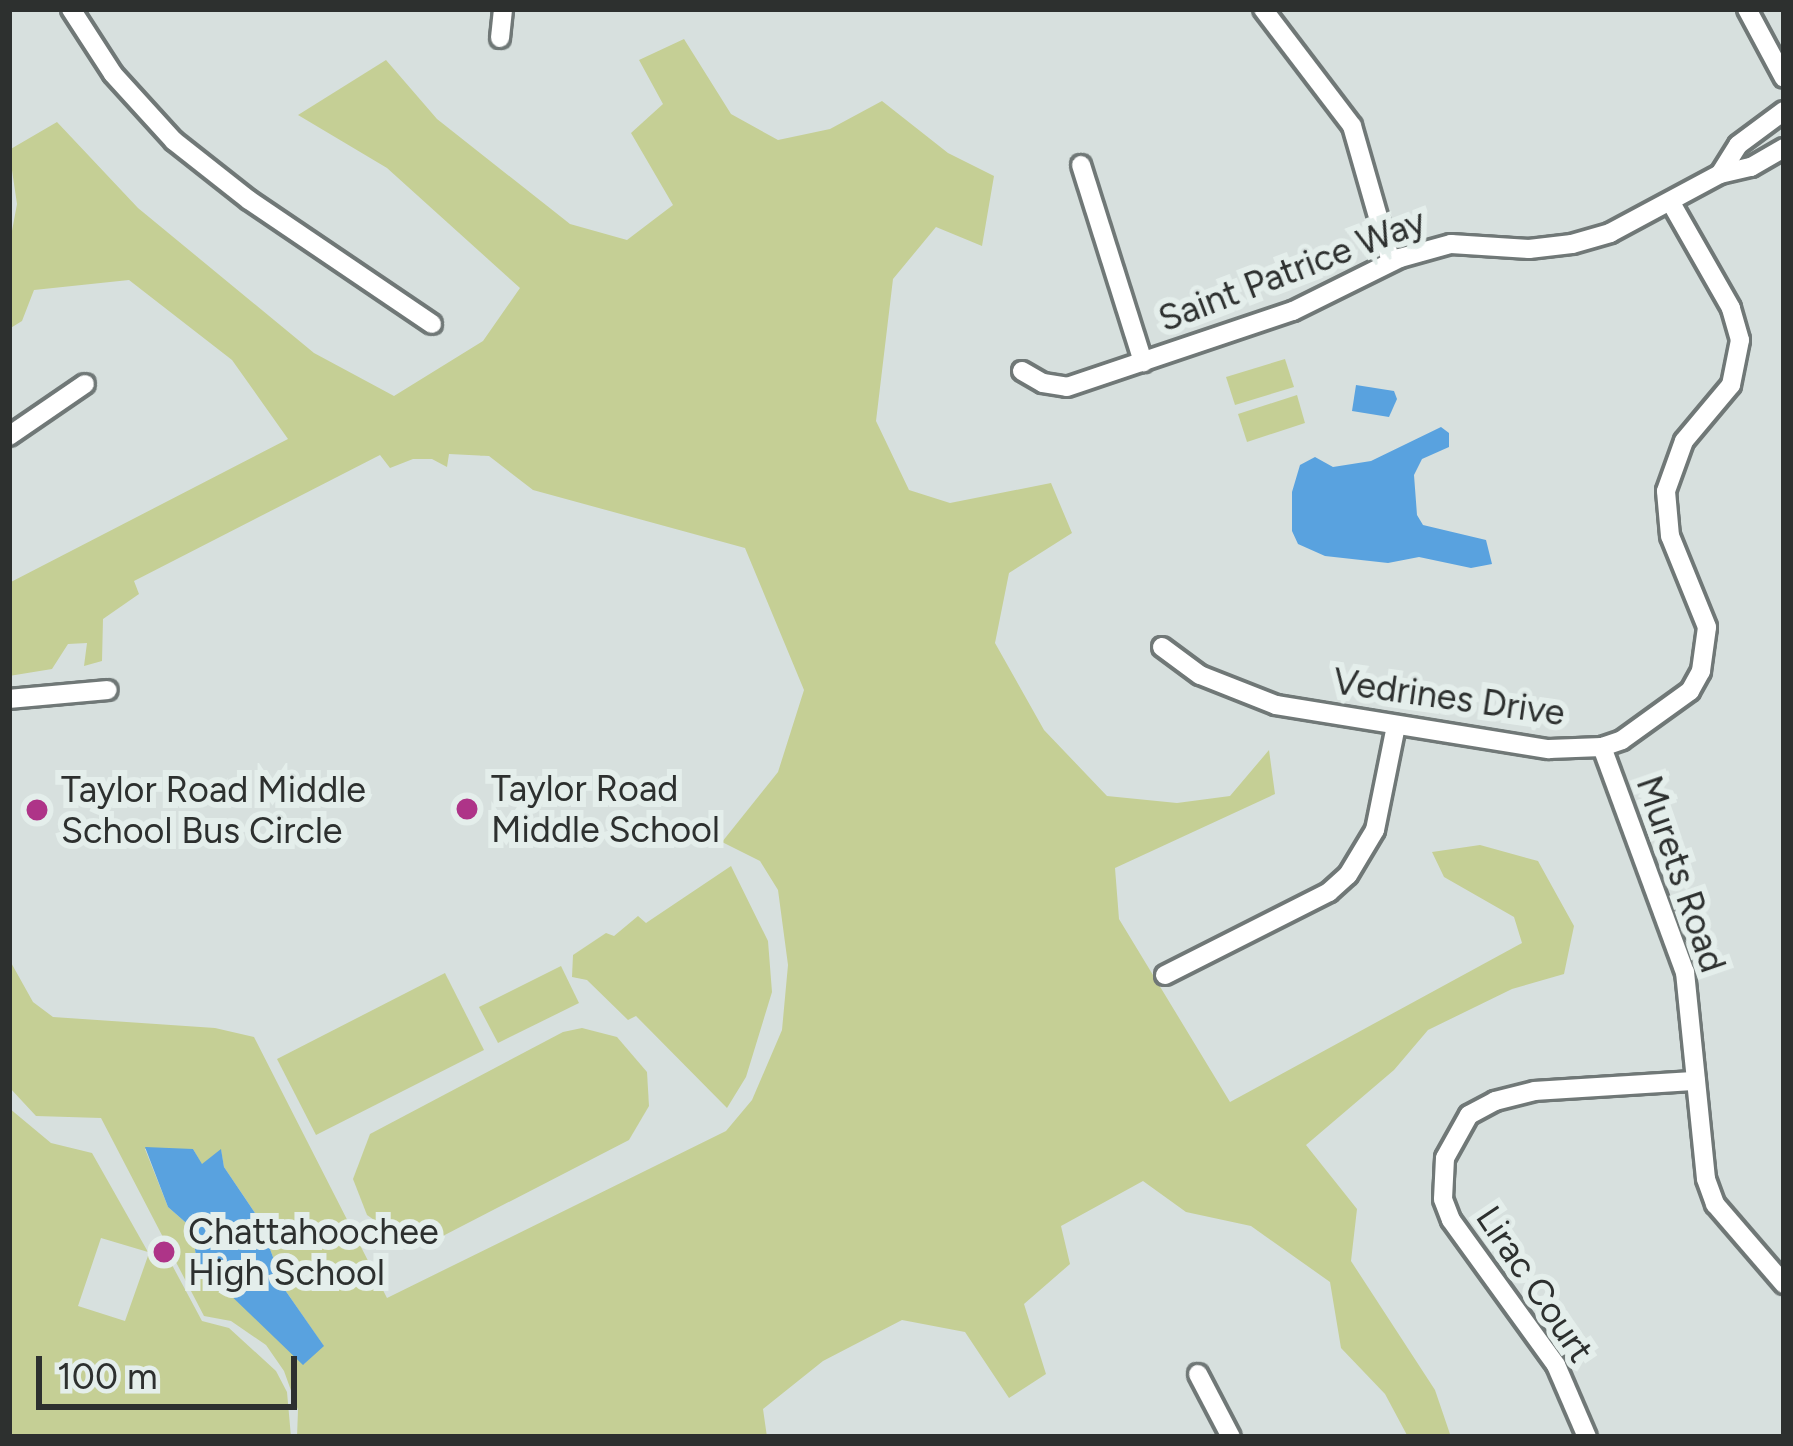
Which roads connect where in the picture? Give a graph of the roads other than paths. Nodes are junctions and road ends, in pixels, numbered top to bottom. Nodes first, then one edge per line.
1 (71, 9) edge
2 (503, 9) edge
3 (1264, 9) edge
4 (1747, 9) edge
5 (500, 38) dead end
6 (1784, 78) edge
7 (1784, 111) edge
8 (1784, 148) edge
9 (1081, 165) dead end
10 (1720, 174) junction
11 (1671, 203) junction
12 (1391, 262) junction
13 (433, 324) dead end
14 (1143, 362) junction
15 (1022, 371) dead end
16 (86, 384) dead end
17 (9, 436) edge
18 (1162, 647) dead end
19 (108, 690) dead end
20 (9, 699) edge
21 (1396, 726) junction
22 (1602, 747) junction
23 (1165, 975) dead end
24 (1696, 1081) junction
25 (1784, 1284) edge
26 (1198, 1374) dead end
27 (1231, 1437) edge
28 (1587, 1437) edge

1 - 13 street
2 - 5 street
3 - 12 street
4 - 6 street
7 - 10 street, Saint Patrice Way
8 - 10 street, Saint Patrice Way
9 - 14 street
10 - 11 street, Saint Patrice Way
11 - 12 street, Saint Patrice Way
11 - 22 street, Vedrines Drive
12 - 14 street, Saint Patrice Way
14 - 15 street, Saint Patrice Way
16 - 17 street
18 - 21 street, Vedrines Drive
19 - 20 street
21 - 22 street, Vedrines Drive
21 - 23 street
22 - 24 street, Murets Road
24 - 25 street, Murets Road
24 - 28 street, Lirac Court
26 - 27 street

